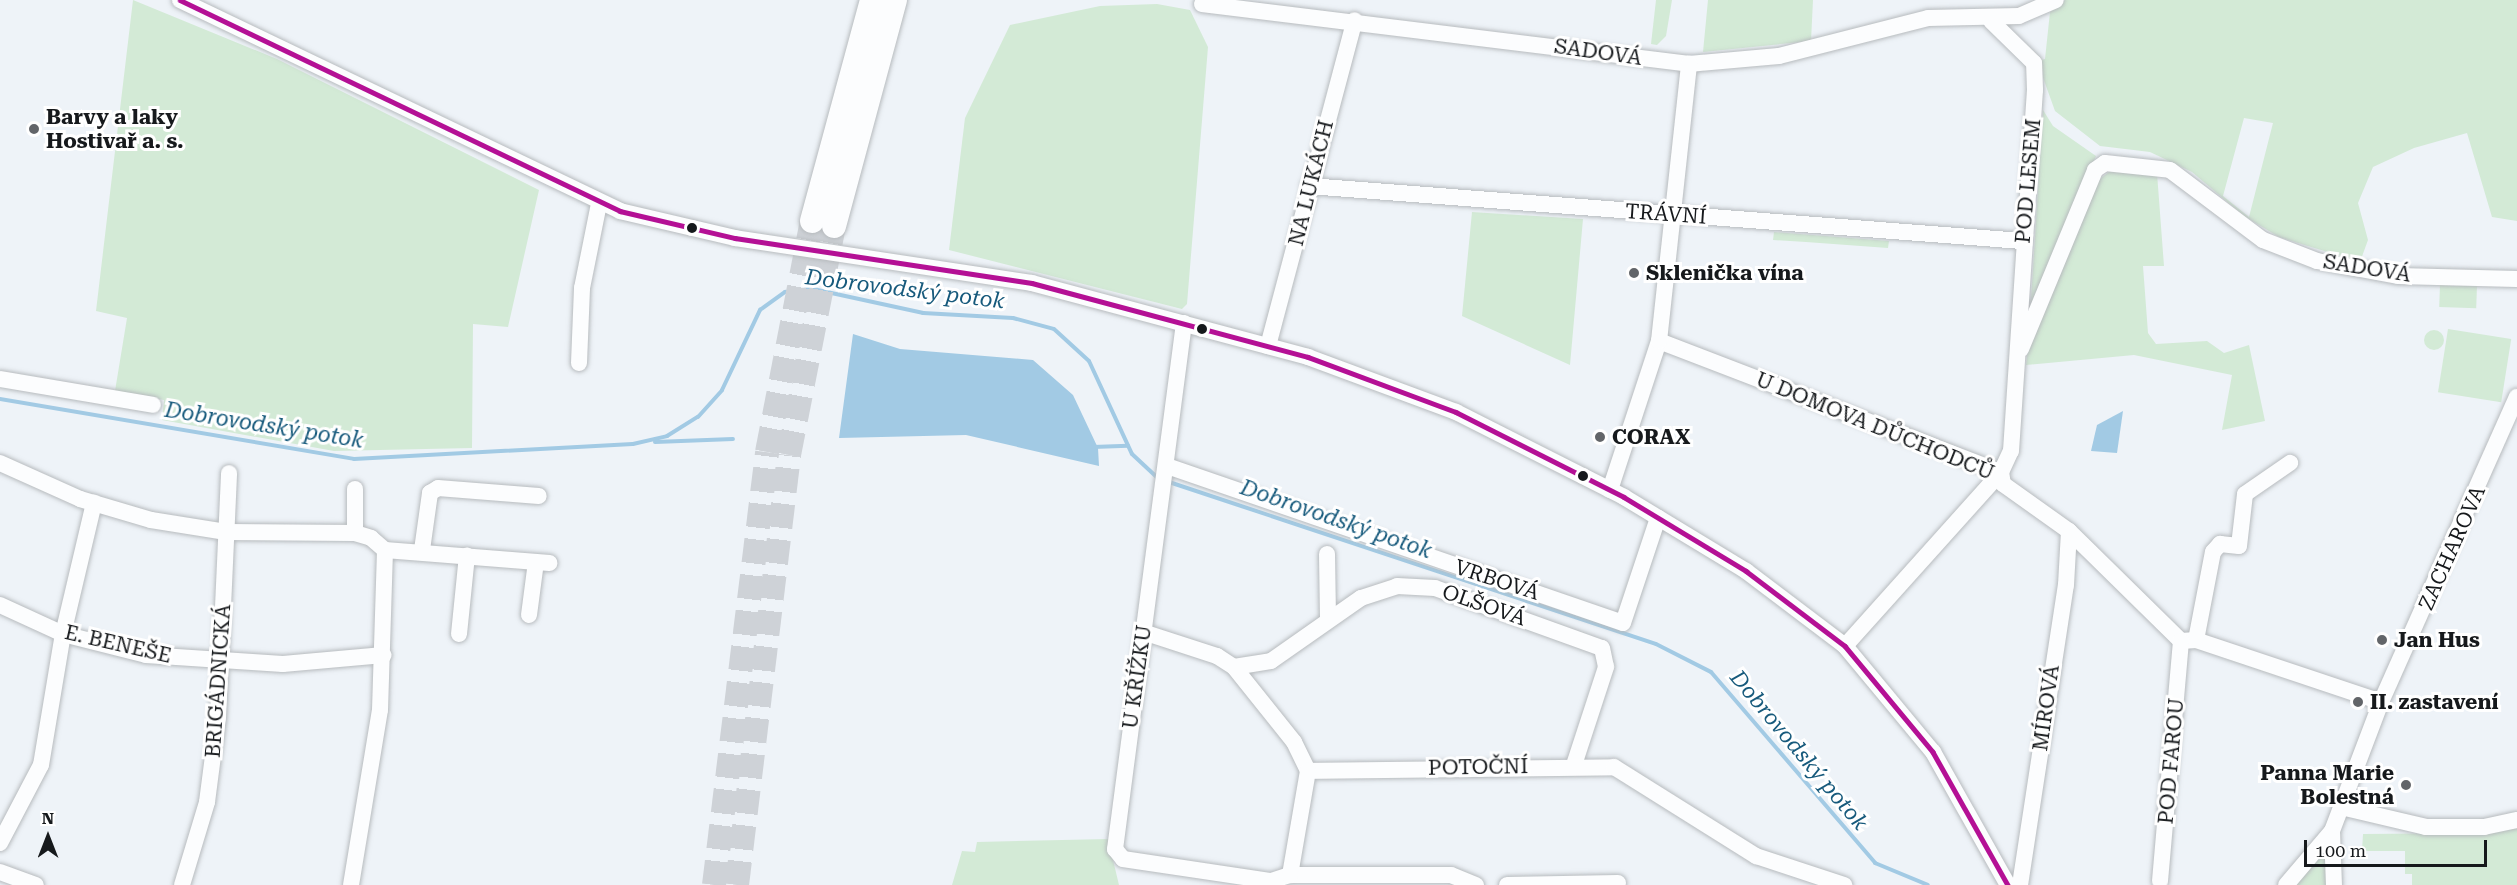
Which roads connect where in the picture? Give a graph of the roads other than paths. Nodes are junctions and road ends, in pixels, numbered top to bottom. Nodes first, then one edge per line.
1 (180, 0) edge
2 (872, 0) edge
3 (895, 0) edge
4 (2056, 0) edge
5 (1202, 4) dead end
6 (1355, 20) junction
7 (1991, 21) junction
8 (1689, 64) junction
9 (1309, 186) junction
10 (597, 209) junction
11 (1671, 215) junction
12 (2229, 216) joint
13 (2022, 241) junction
14 (2517, 279) edge
15 (1184, 323) junction
16 (1659, 341) junction
17 (1269, 346) junction
18 (2017, 359) junction
19 (579, 363) dead end
20 (0, 379) edge
21 (2517, 397) edge
22 (153, 405) dead end
23 (0, 463) edge
24 (2290, 463) dead end
25 (1166, 467) junction
26 (2001, 472) junction
27 (229, 473) dead end
28 (355, 489) dead end
29 (1610, 490) junction
30 (539, 496) dead end
31 (94, 503) junction
32 (1658, 518) junction
33 (2069, 531) junction
34 (226, 532) junction
35 (355, 533) junction
36 (385, 550) junction
37 (422, 550) junction
38 (1327, 554) dead end
39 (468, 555) junction
40 (0, 605) edge
41 (529, 615) dead end
42 (1328, 620) junction
43 (1143, 632) junction
44 (63, 634) junction
45 (459, 634) dead end
46 (2189, 641) junction
47 (1845, 646) junction
48 (384, 655) junction
49 (221, 663) junction
50 (1234, 667) junction
51 (2381, 702) junction
52 (1574, 765) junction
53 (1308, 771) junction
54 (2341, 807) junction
55 (2517, 820) edge
56 (2332, 831) junction
57 (0, 843) edge
58 (0, 872) edge
59 (1290, 875) junction
60 (2160, 882) dead end
61 (1618, 883) dead end
62 (36, 885) edge
63 (182, 885) edge
64 (351, 885) edge
65 (1476, 885) edge
66 (1507, 885) edge
67 (1844, 885) edge
68 (2008, 885) edge
69 (2020, 885) edge
70 (2286, 885) edge
71 (2334, 885) edge

1 - 10 street
2 - 3 highway
4 - 7 street, SADOVÁ
5 - 6 street, SADOVÁ
6 - 8 street, SADOVÁ
6 - 9 street, NA LUKÁCH
7 - 8 street, SADOVÁ
7 - 13 street, POD LESEM
8 - 11 street
9 - 11 street, TRÁVNÍ
9 - 17 street, NA LUKÁCH
10 - 15 street
10 - 19 street
11 - 13 street, TRÁVNÍ
11 - 16 street
12 - 14 street, SADOVÁ
12 - 18 street, POD LESEM
13 - 18 street, POD LESEM
15 - 17 street
15 - 25 street, U KŘÍŽKU
16 - 26 street, U DOMOVA DŮCHODCŮ
16 - 29 street
17 - 29 street
18 - 26 street, POD LESEM
20 - 22 street
21 - 51 street, ZACHAROVA
23 - 31 street
24 - 46 street, POD FAROU
25 - 32 street, VRBOVÁ
25 - 43 street, U KŘÍŽKU
26 - 33 street, U DOMOVA DŮCHODCŮ
26 - 47 street, POD LESEM
27 - 34 street, BRIGÁDNICKÁ
28 - 35 street
29 - 32 street
30 - 37 street
31 - 34 street
31 - 44 street
32 - 47 street
33 - 46 street, U DOMOVA DŮCHODCŮ
33 - 69 street, MÍROVÁ
34 - 35 street
34 - 49 street, BRIGÁDNICKÁ
35 - 36 street
36 - 37 street
36 - 48 street
37 - 39 street
38 - 42 street
39 - 41 street
39 - 45 street
40 - 44 street, E. BENEŠE
42 - 50 street, OLŠOVÁ
42 - 52 street, OLŠOVÁ
43 - 50 street
43 - 59 street, U KŘÍŽKU
44 - 49 street, E. BENEŠE
44 - 57 street
46 - 51 street, U DOMOVA DŮCHODCŮ
46 - 60 street, POD FAROU
47 - 68 street
48 - 49 street, E. BENEŠE
48 - 64 street
49 - 63 street, BRIGÁDNICKÁ
50 - 53 street
51 - 54 street, ZACHAROVA
52 - 53 street, POTOČNÍ
52 - 67 street, POTOČNÍ
53 - 59 street
54 - 55 street
54 - 56 street, ZACHAROVA
56 - 70 street, ZACHAROVA
56 - 71 street, ZACHAROVA
58 - 62 street
59 - 65 street, U KŘÍŽKU
61 - 66 street

